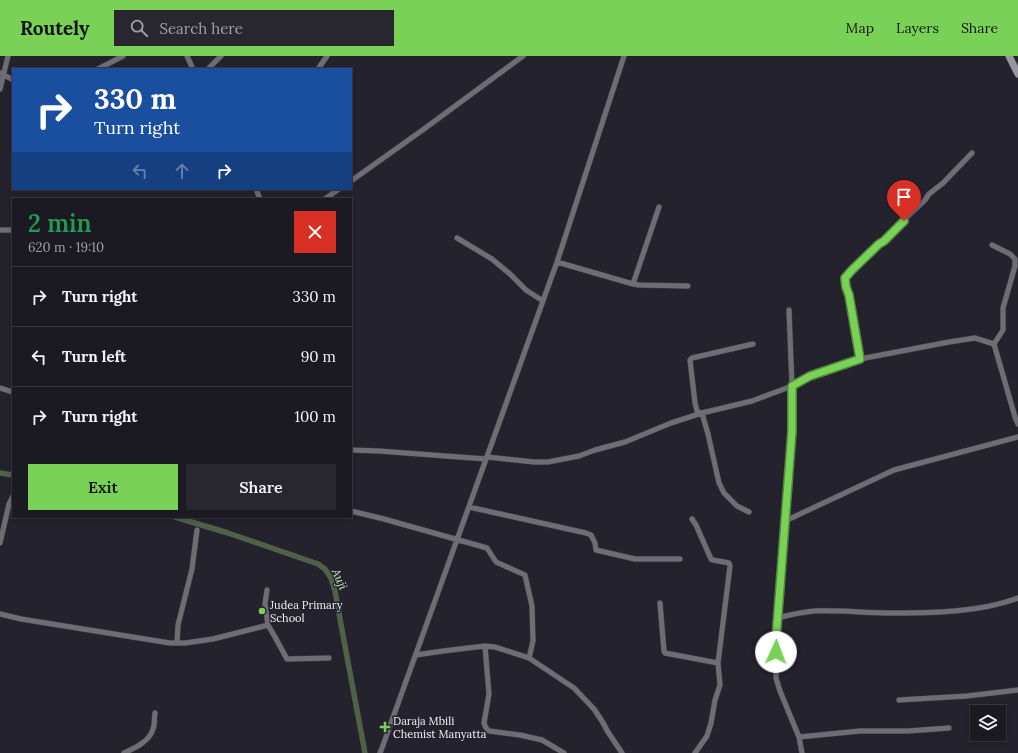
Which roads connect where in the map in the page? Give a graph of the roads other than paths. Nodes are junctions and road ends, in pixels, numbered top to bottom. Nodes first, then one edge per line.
1 (8, 56) edge
2 (123, 56) edge
3 (187, 56) edge
4 (221, 56) edge
5 (327, 56) edge
6 (523, 56) edge
7 (624, 56) edge
8 (1009, 56) edge
9 (100, 68) edge
10 (193, 68) edge
11 (209, 68) edge
12 (319, 68) edge
13 (1, 73) edge
14 (1018, 74) edge
15 (12, 79) edge
16 (0, 89) edge
17 (972, 153) dead end
18 (352, 180) edge
19 (338, 190) edge
20 (326, 198) edge
21 (659, 207) dead end
22 (0, 230) edge
23 (12, 230) edge
24 (457, 238) dead end
25 (992, 245) dead end
26 (557, 262) junction
27 (633, 284) junction
28 (688, 286) dead end
29 (543, 301) junction
30 (789, 310) dead end
31 (753, 344) dead end
32 (994, 344) junction
33 (860, 359) junction
34 (792, 386) junction
35 (0, 388) edge
36 (12, 392) edge
37 (702, 413) junction
38 (1018, 424) edge
39 (1018, 437) edge
40 (352, 450) edge
41 (487, 458) junction
42 (12, 498) edge
43 (469, 507) junction
44 (352, 511) edge
45 (749, 512) dead end
46 (692, 519) dead end
47 (785, 521) junction
48 (198, 530) dead end
49 (457, 540) junction
50 (0, 543) edge
51 (680, 558) dead end
52 (267, 590) dead end
53 (1018, 598) edge
54 (660, 603) dead end
55 (0, 614) edge
56 (778, 618) junction
57 (268, 625) junction
58 (177, 643) junction
59 (485, 646) junction
60 (416, 656) junction
61 (329, 658) dead end
62 (529, 658) junction
63 (718, 663) junction
64 (1018, 690) edge
65 (899, 700) dead end
66 (155, 712) dead end
67 (949, 728) dead end
68 (800, 737) junction
69 (124, 753) edge
70 (380, 753) edge
71 (564, 753) edge
72 (622, 753) edge
73 (695, 753) edge
74 (802, 753) edge

1 - 13 street
2 - 9 street
3 - 10 street
4 - 11 street
5 - 12 street
6 - 18 street
7 - 26 street
8 - 14 main road
13 - 15 street
13 - 16 street
17 - 33 street
19 - 20 street
21 - 27 street
22 - 23 street
24 - 29 street
25 - 32 street
26 - 27 street
26 - 29 street
27 - 28 street
29 - 41 street
30 - 34 street
31 - 37 street
32 - 33 street
32 - 38 street
33 - 34 street
34 - 37 street
34 - 47 street
35 - 36 street
37 - 41 street
37 - 45 street
39 - 47 street
40 - 41 street
41 - 43 street
42 - 50 street
43 - 49 street
43 - 51 street
44 - 49 street
46 - 63 street
47 - 56 street
48 - 58 street
49 - 60 street
49 - 62 street
52 - 57 street
53 - 56 street
54 - 63 street
55 - 58 street
56 - 68 street
57 - 58 street
57 - 61 street
59 - 60 street
59 - 62 street
59 - 71 street
60 - 70 street
62 - 72 street
63 - 73 street
64 - 65 street
66 - 69 street
67 - 68 street
68 - 74 street

